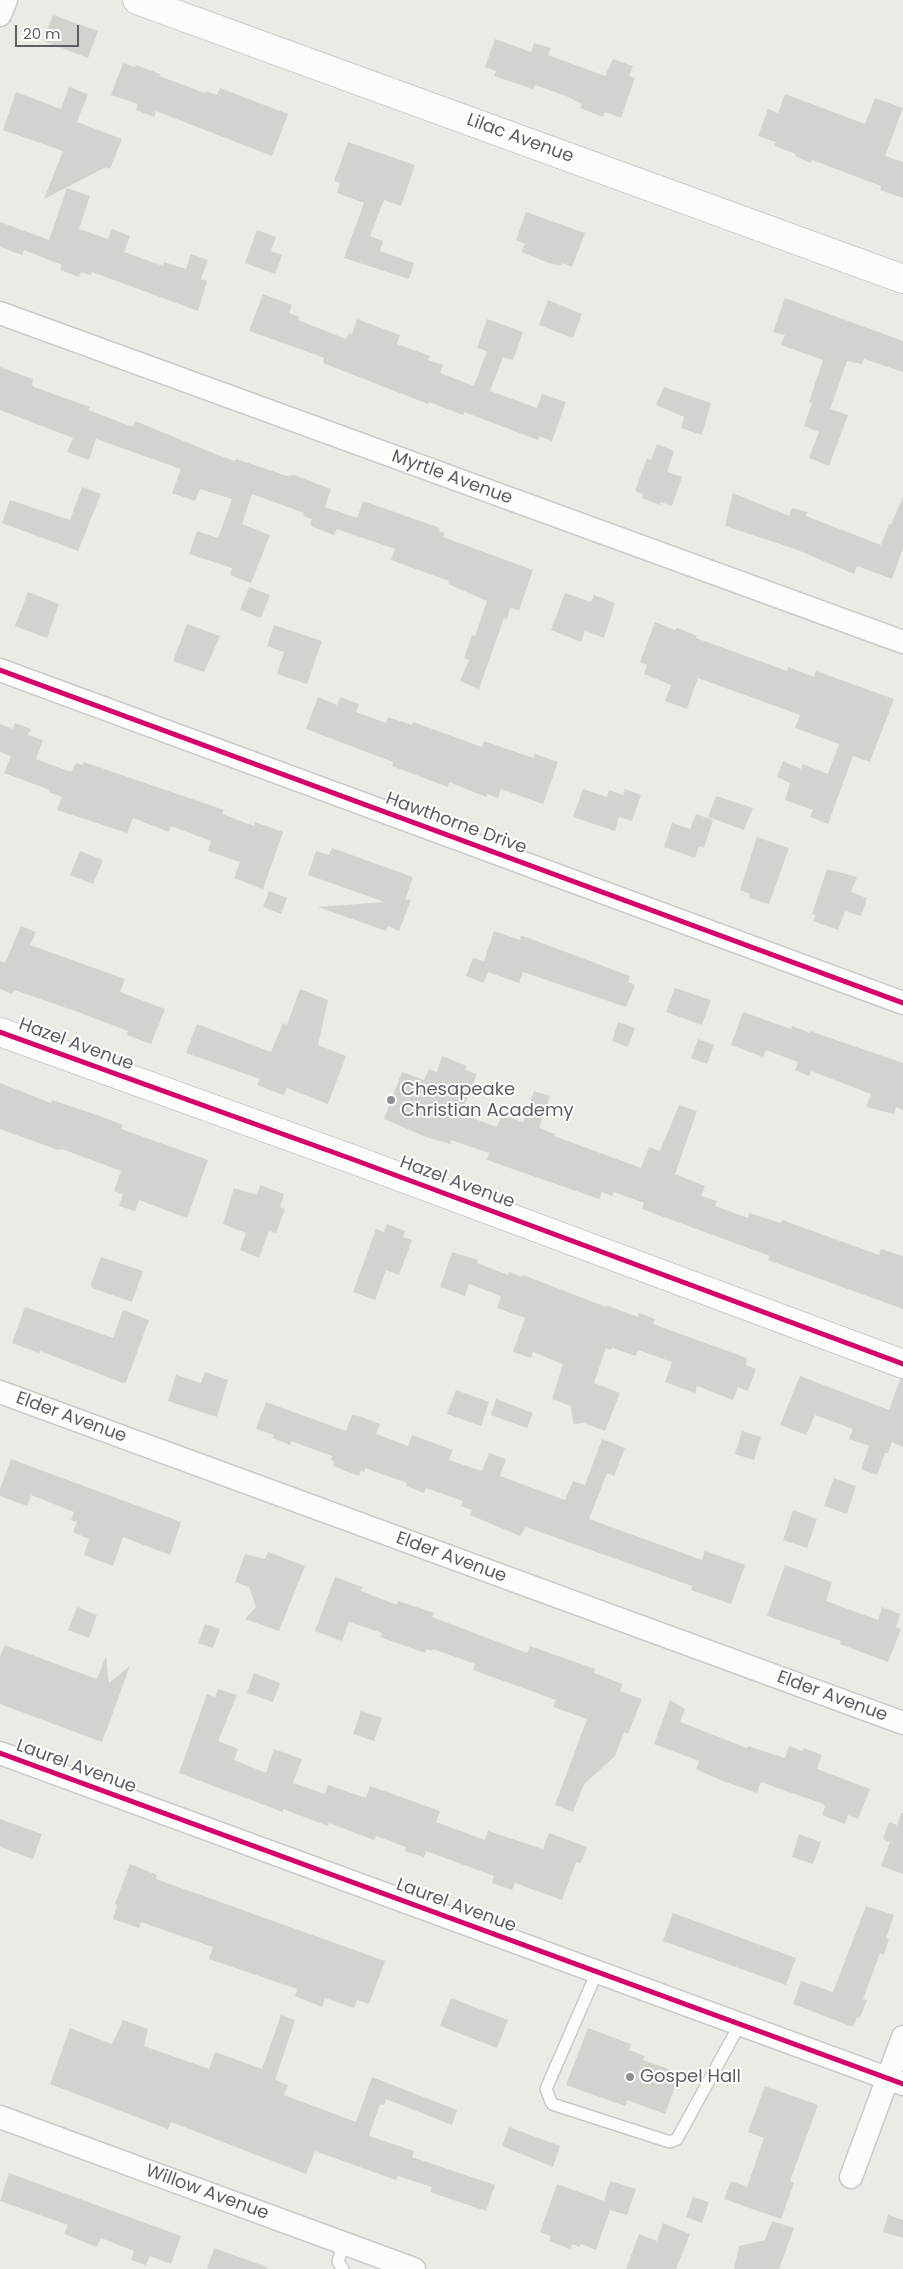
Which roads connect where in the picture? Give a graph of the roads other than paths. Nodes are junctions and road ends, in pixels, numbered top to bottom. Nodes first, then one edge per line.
1 (6, 0) edge
2 (137, 0) edge
3 (0, 15) edge
4 (903, 279) edge
5 (0, 313) edge
6 (903, 642) edge
7 (0, 670) edge
8 (903, 1003) edge
9 (0, 1032) edge
10 (903, 1364) edge
11 (0, 1392) edge
12 (903, 1723) edge
13 (0, 1753) edge
14 (597, 1972) junction
15 (740, 2024) junction
16 (903, 2037) edge
17 (896, 2081) edge
18 (0, 2117) edge
19 (851, 2177) dead end
20 (343, 2244) junction
21 (343, 2269) edge
22 (414, 2269) edge

1 - 3 street
2 - 4 street, Lilac Avenue
5 - 6 street, Myrtle Avenue
7 - 8 street, Hawthorne Drive
9 - 10 street, Hazel Avenue
11 - 12 street, Elder Avenue
13 - 14 street, Laurel Avenue
14 - 15 street, Laurel Avenue
14 - 15 lane
15 - 17 street, Laurel Avenue
16 - 17 street
17 - 19 street
18 - 20 street, Willow Avenue
20 - 21 lane
20 - 22 street, Willow Avenue

